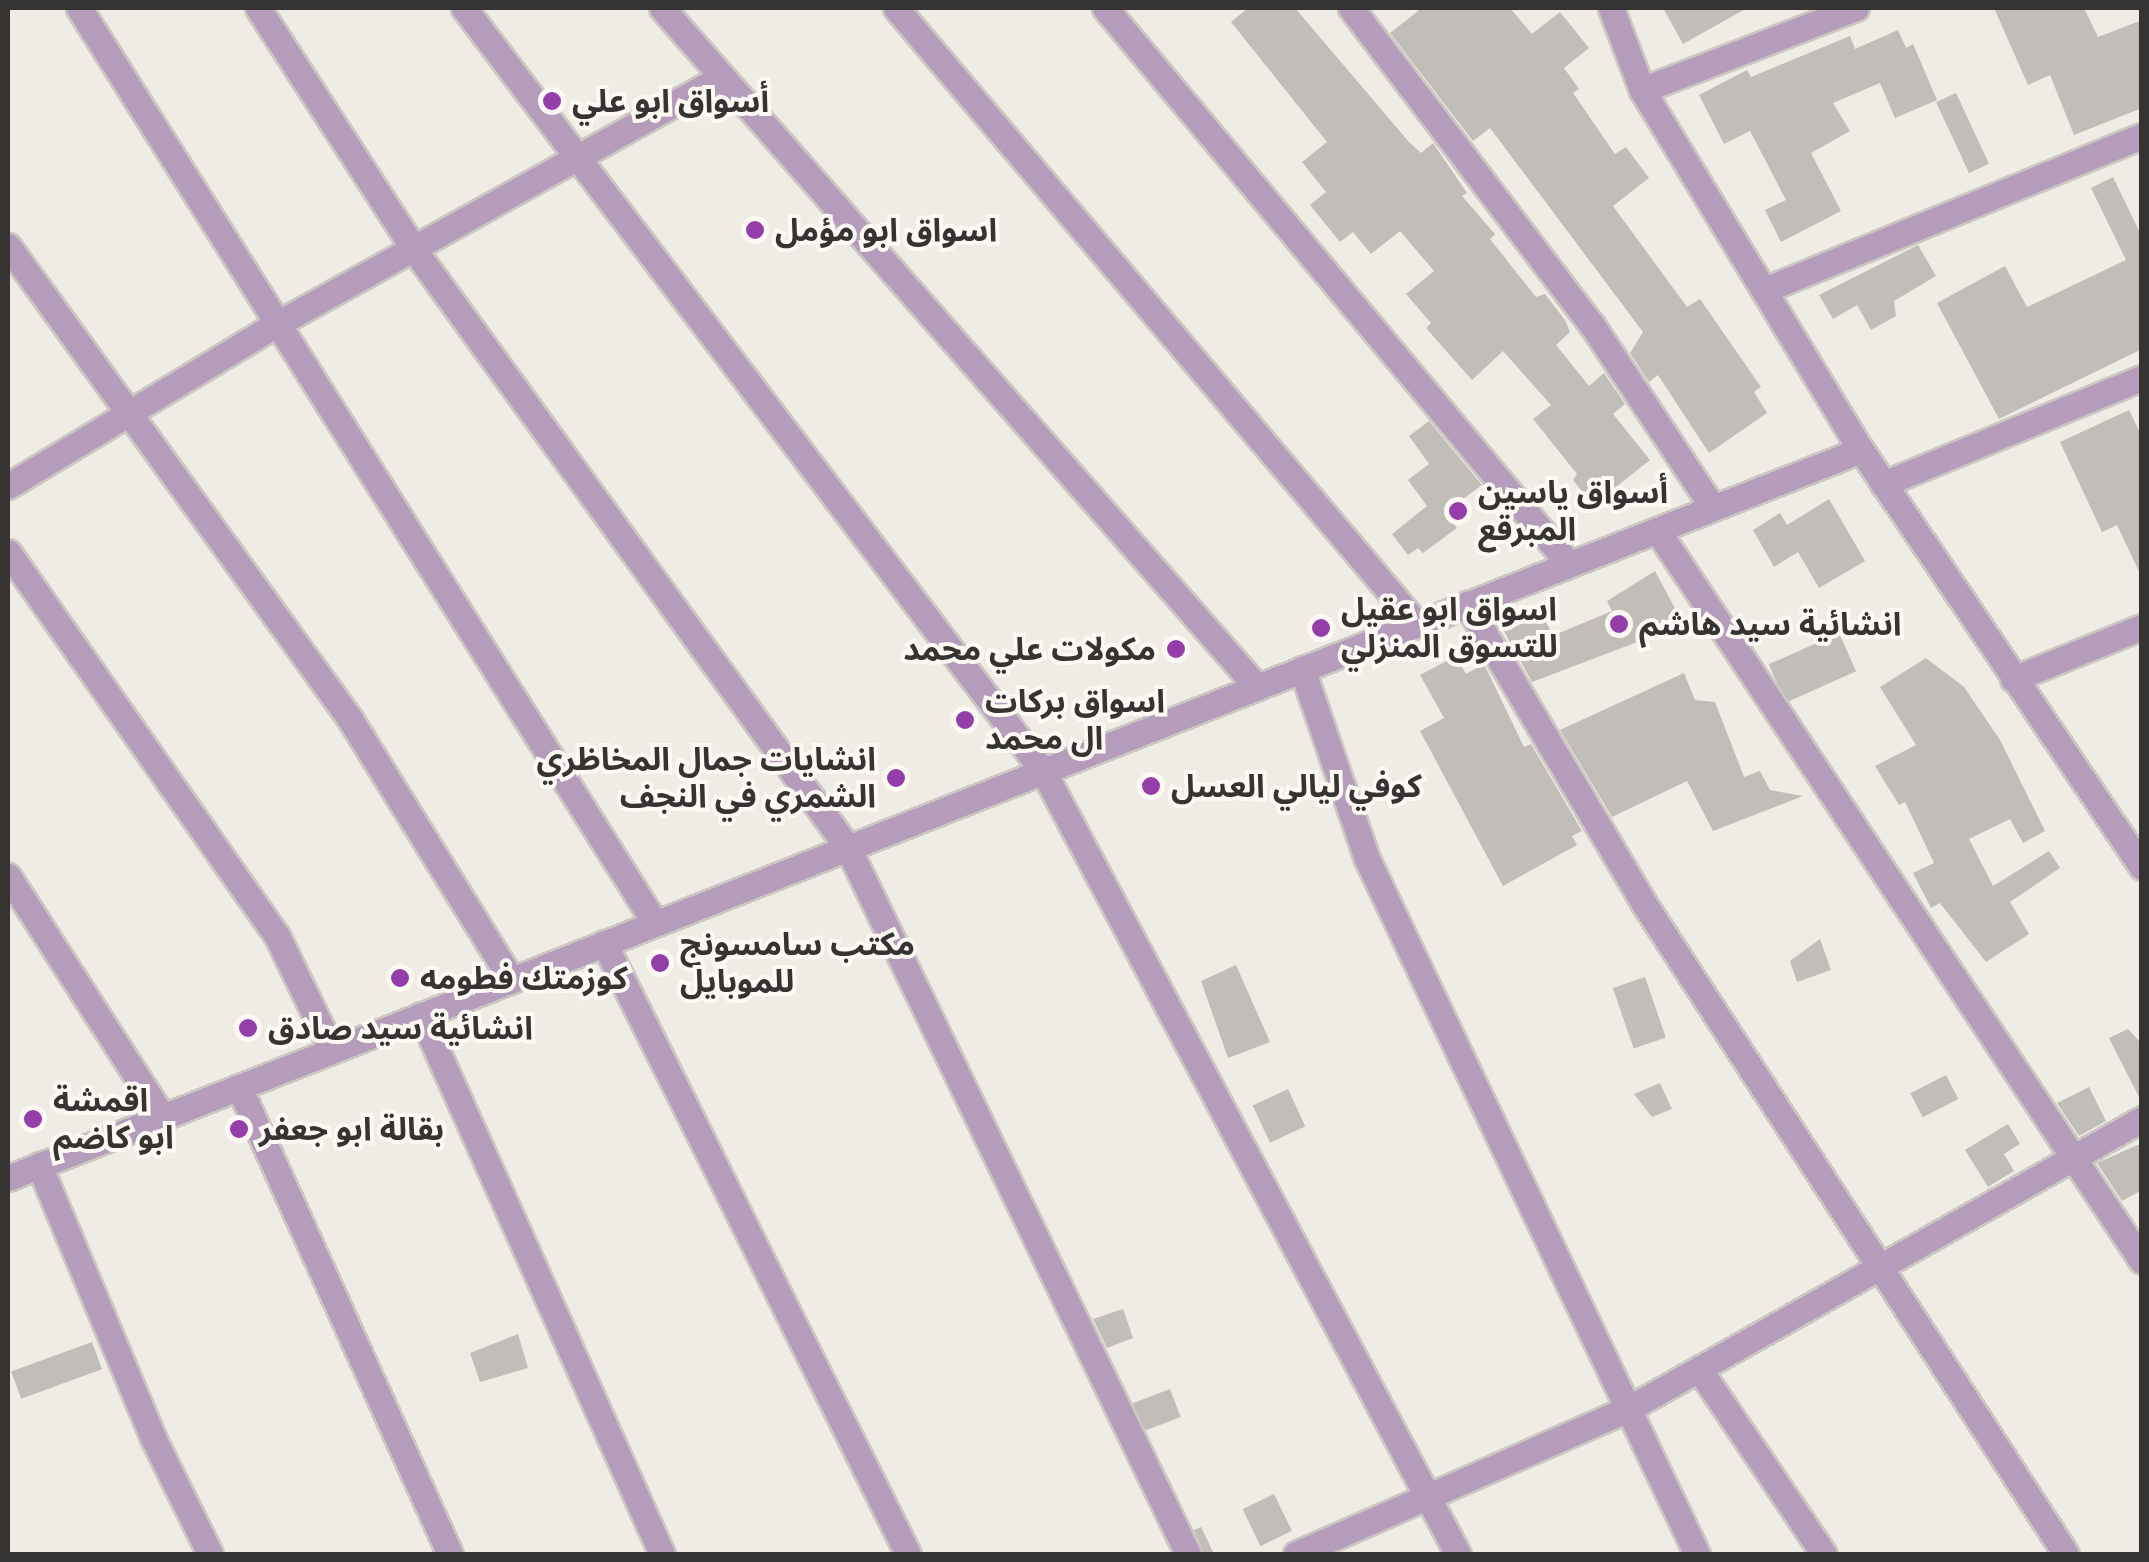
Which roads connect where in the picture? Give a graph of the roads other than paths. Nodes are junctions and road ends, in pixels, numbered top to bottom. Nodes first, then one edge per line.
1 (79, 8) edge
2 (258, 8) edge
3 (464, 8) edge
4 (662, 8) edge
5 (896, 8) edge
6 (1105, 8) edge
7 (1351, 8) edge
8 (1611, 8) edge
9 (1856, 8) edge
10 (722, 77) junction
11 (1642, 90) junction
12 (2142, 136) edge
13 (580, 161) junction
14 (8, 246) edge
15 (415, 252) junction
16 (1764, 290) junction
17 (276, 324) junction
18 (2142, 378) edge
19 (128, 413) junction
20 (1861, 450) junction
21 (1883, 484) junction
22 (8, 486) edge
23 (1713, 508) junction
24 (1656, 530) junction
25 (8, 552) edge
26 (1569, 564) junction
27 (1468, 604) junction
28 (1417, 624) junction
29 (2142, 627) edge
30 (1302, 669) junction
31 (2014, 679) junction
32 (1258, 687) junction
33 (1043, 771) junction
34 (848, 848) junction
35 (2142, 867) edge
36 (8, 876) edge
37 (655, 923) junction
38 (604, 944) junction
39 (512, 980) junction
40 (421, 1015) junction
41 (332, 1050) junction
42 (239, 1087) junction
43 (163, 1117) junction
44 (2142, 1119) edge
45 (2072, 1158) junction
46 (39, 1166) junction
47 (8, 1178) edge
48 (2142, 1260) edge
49 (1880, 1267) junction
50 (1699, 1369) junction
51 (1628, 1409) junction
52 (1428, 1493) junction
53 (210, 1554) edge
54 (450, 1554) edge
55 (662, 1554) edge
56 (908, 1554) edge
57 (1188, 1554) edge
58 (1296, 1554) edge
59 (1458, 1554) edge
60 (1698, 1554) edge
61 (1824, 1554) edge
62 (2066, 1554) edge

1 - 17 street
2 - 15 street
3 - 13 street
4 - 10 street
5 - 28 street
6 - 26 street
7 - 23 street
8 - 11 street
9 - 11 street
10 - 13 street
10 - 32 street
11 - 16 street
12 - 16 street
13 - 15 street
13 - 33 street
14 - 19 street
15 - 17 street
15 - 34 street
16 - 20 street
17 - 19 street
17 - 37 street
18 - 21 street
19 - 22 street
19 - 39 street
20 - 21 street
20 - 23 street
21 - 31 street
23 - 24 street
24 - 26 street
24 - 45 street
25 - 41 street
26 - 27 street
27 - 28 street
27 - 49 street
28 - 30 street
29 - 31 street
30 - 32 street
30 - 51 street
31 - 35 street
32 - 33 street
33 - 34 street
33 - 52 street
34 - 37 street
34 - 57 street
36 - 43 street
37 - 38 street
38 - 39 street
38 - 56 street
39 - 40 street
40 - 41 street
40 - 55 street
41 - 42 street
42 - 43 street
42 - 54 street
43 - 46 street
44 - 45 street
45 - 48 street
45 - 49 street
46 - 47 street
46 - 53 street
49 - 50 street
49 - 62 street
50 - 51 street
50 - 61 street
51 - 52 street
51 - 60 street
52 - 58 street
52 - 59 street

